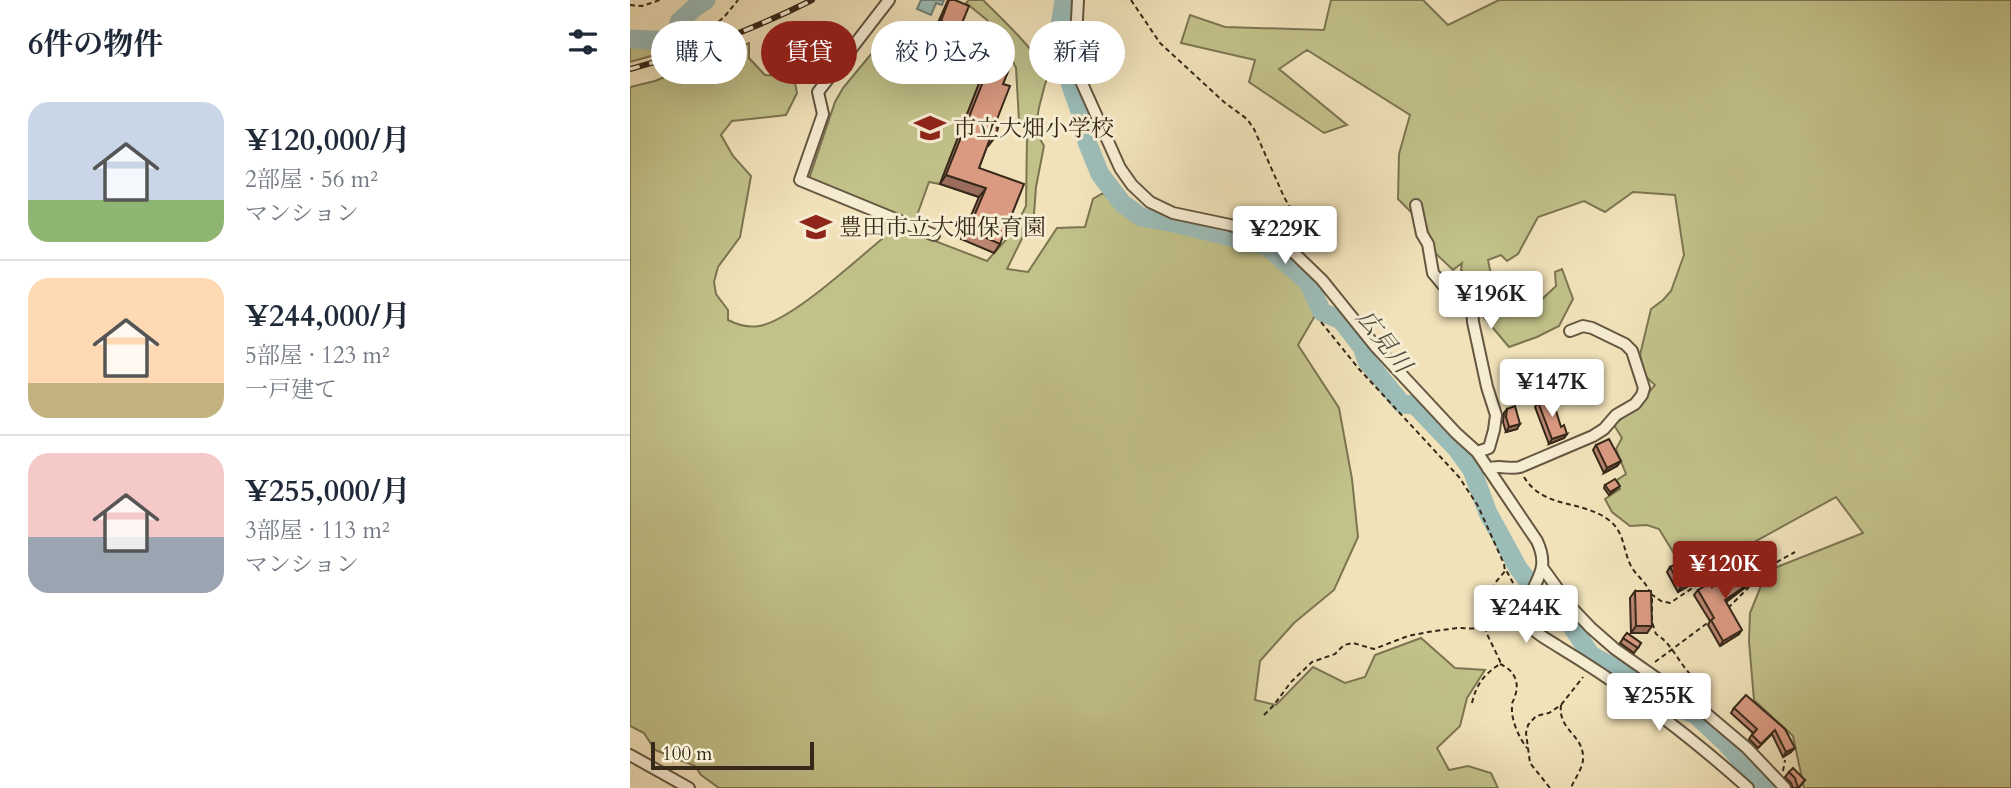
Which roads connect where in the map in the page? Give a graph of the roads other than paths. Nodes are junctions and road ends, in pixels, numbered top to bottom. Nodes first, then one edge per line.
1 (889, 0) edge
2 (1078, 0) edge
3 (1416, 205) dead end
4 (934, 235) dead end
5 (1570, 331) dead end
6 (1477, 452) junction
7 (1488, 469) junction
8 (1542, 569) junction
9 (630, 755) edge
10 (682, 786) edge
11 (1748, 788) edge
12 (1785, 788) edge

1 - 4 street
2 - 6 street
3 - 6 street
5 - 7 street
6 - 7 street
7 - 8 street
8 - 11 street
8 - 12 street
9 - 10 street

